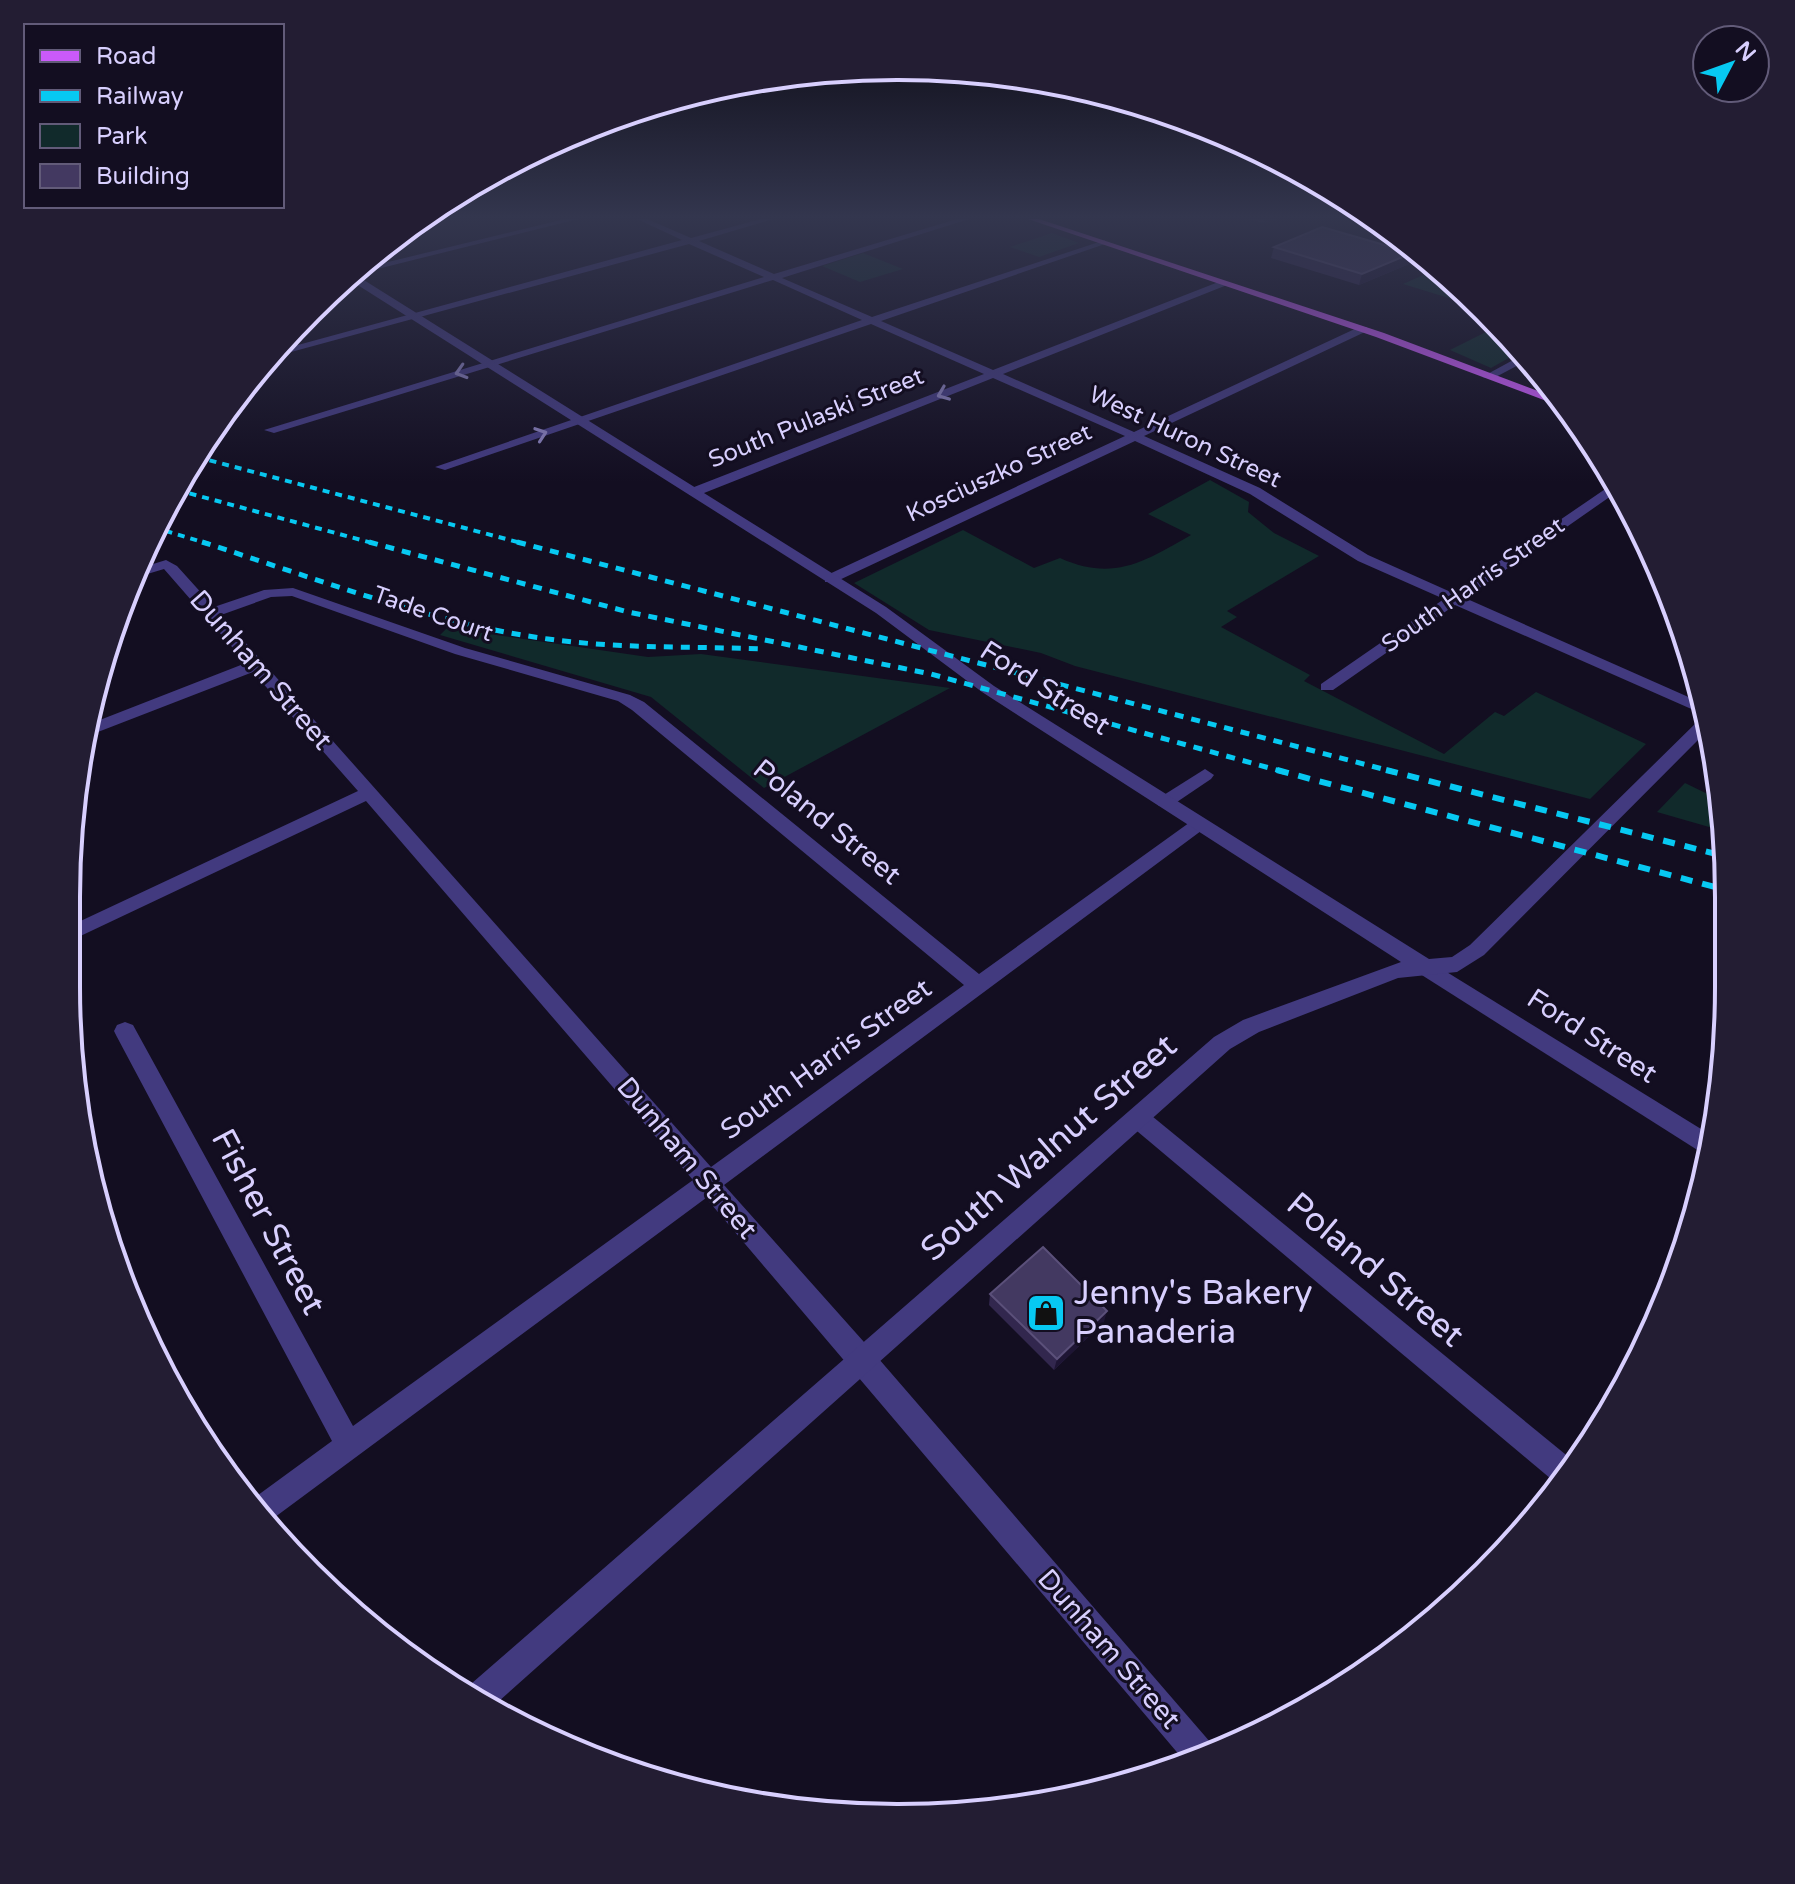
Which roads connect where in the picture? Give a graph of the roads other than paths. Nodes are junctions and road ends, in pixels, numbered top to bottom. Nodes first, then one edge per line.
1 (400, 307) edge
2 (448, 307) edge
3 (675, 307) edge
4 (841, 307) edge
5 (914, 307) edge
6 (1163, 307) edge
7 (1296, 307) edge
8 (415, 316) junction
9 (873, 321) junction
10 (1363, 329) junction
11 (290, 350) edge
12 (1516, 362) edge
13 (490, 363) junction
14 (993, 374) junction
15 (1488, 377) junction
16 (1544, 398) edge
17 (581, 421) junction
18 (270, 430) dead end
19 (1134, 436) junction
20 (441, 467) dead end
21 (694, 492) junction
22 (1607, 492) edge
23 (149, 569) edge
24 (830, 579) junction
25 (1454, 599) junction
26 (212, 613) junction
27 (256, 665) junction
28 (1327, 687) dead end
29 (1691, 704) edge
30 (638, 706) joint
31 (99, 727) edge
32 (1697, 731) edge
33 (1205, 775) dead end
34 (369, 793) junction
35 (1165, 802) junction
36 (1199, 824) junction
37 (80, 929) edge
38 (1424, 966) junction
39 (978, 985) junction
40 (125, 1031) dead end
41 (1139, 1119) junction
42 (1700, 1141) edge
43 (707, 1183) junction
44 (863, 1360) junction
45 (349, 1446) junction
46 (1558, 1467) edge
47 (267, 1506) edge
48 (485, 1692) edge
49 (1195, 1748) edge

1 - 8 street, Ford Street
2 - 8 street
3 - 13 street
4 - 9 street, West Huron Street
5 - 9 street
6 - 14 street, South Pulaski Street
7 - 10 main road
8 - 11 street
8 - 13 street, Ford Street
9 - 14 street, West Huron Street
9 - 17 street
10 - 15 main road
10 - 19 street, Kosciuszko Street
12 - 15 street
13 - 17 street, Ford Street
13 -> 18 street
14 - 19 street, West Huron Street
14 -> 21 street, South Pulaski Street
15 - 16 main road
20 -> 17 street
17 - 21 street, Ford Street
19 - 24 street, Kosciuszko Street
19 - 25 street, West Huron Street
21 - 24 street, Ford Street
22 - 25 street, South Harris Street
23 - 26 street, Dunham Street
24 - 35 street, Ford Street
25 - 28 street, South Harris Street
25 - 29 street, West Huron Street
26 - 27 street, Dunham Street
26 - 30 street, Tade Court
27 - 31 street
27 - 34 street, Dunham Street
30 - 39 street, Poland Street
32 - 38 street, South Walnut Street
33 - 35 street
34 - 37 street
34 - 43 street, Dunham Street
35 - 36 street, Ford Street
36 - 38 street, Ford Street
36 - 39 street, South Harris Street
38 - 41 street, South Walnut Street
38 - 42 street, Ford Street
39 - 43 street, South Harris Street
40 - 45 street, Fisher Street
41 - 44 street, South Walnut Street
41 - 46 street, Poland Street
43 - 44 street, Dunham Street
43 - 45 street, South Harris Street
44 - 48 street, South Walnut Street
44 - 49 street, Dunham Street
45 - 47 street, South Harris Street

